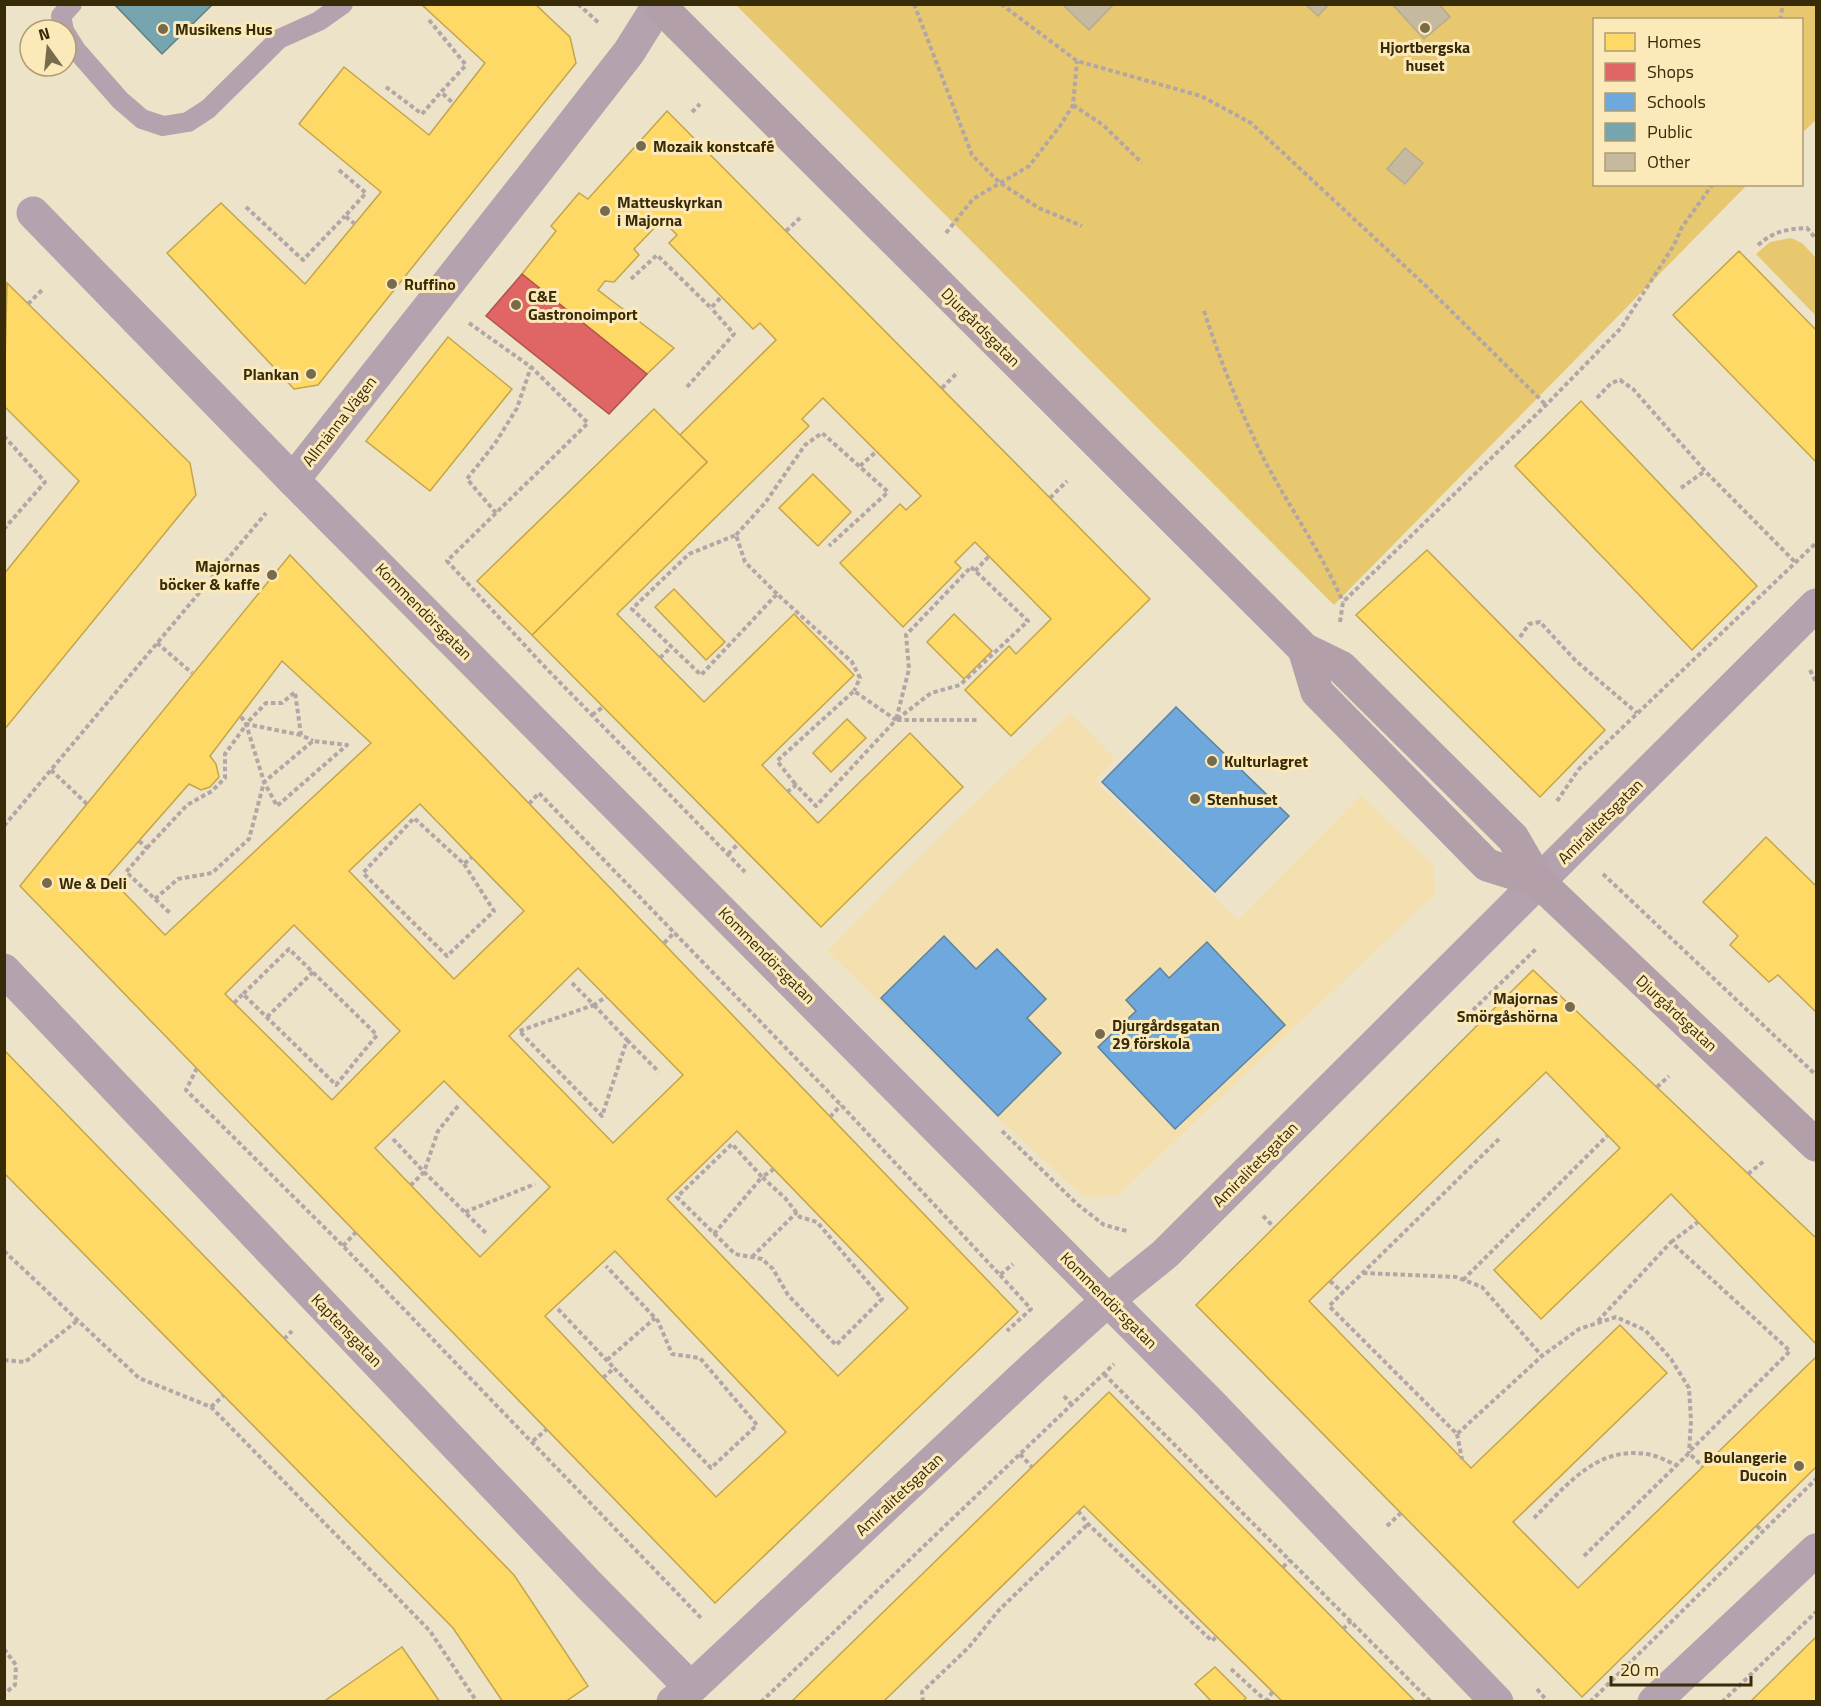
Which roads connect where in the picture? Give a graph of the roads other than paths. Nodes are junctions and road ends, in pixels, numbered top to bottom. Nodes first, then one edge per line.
1 (72, 4) edge
2 (344, 4) edge
3 (658, 5) edge
4 (62, 18) edge
5 (78, 52) edge
6 (33, 213) dead end
7 (293, 480) junction
8 (1816, 605) edge
9 (1538, 881) junction
10 (4, 970) edge
11 (1816, 1145) edge
12 (1108, 1300) junction
13 (1816, 1550) edge
14 (682, 1695) edge
15 (1497, 1701) edge
16 (1654, 1701) edge

1 - 4 lane
2 - 5 lane
3 - 7 street, Allmänna Vägen
3 - 9 street, Djurgårdsgatan
6 - 7 street, Kommendörsgatan
7 - 12 street, Kommendörsgatan
8 - 9 street, Amiralitetsgatan
9 - 11 street, Djurgårdsgatan
9 - 12 street, Amiralitetsgatan
10 - 14 street, Kaptensgatan
12 - 14 street, Amiralitetsgatan
12 - 15 street, Kommendörsgatan
13 - 16 street

